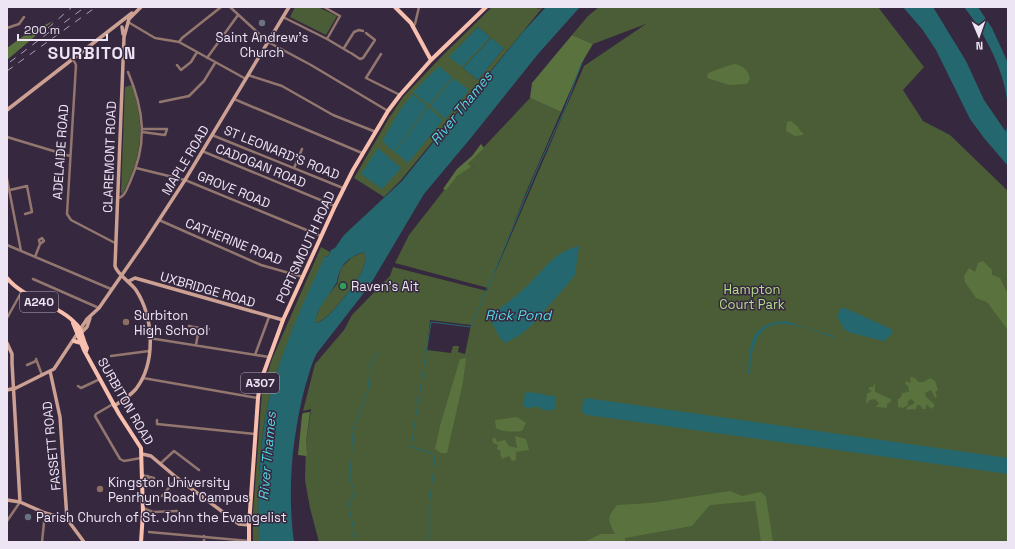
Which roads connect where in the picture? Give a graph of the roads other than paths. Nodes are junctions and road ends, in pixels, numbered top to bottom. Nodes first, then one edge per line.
1 (141, 7) edge
2 (221, 7) edge
3 (230, 7) edge
4 (289, 7) edge
5 (324, 7) edge
6 (395, 7) edge
7 (419, 7) edge
8 (486, 7) edge
9 (238, 15) junction
10 (24, 17) dead end
11 (283, 17) junction
12 (124, 24) junction
13 (413, 26) junction
14 (7, 28) edge
15 (327, 39) junction
16 (179, 42) junction
17 (268, 42) junction
18 (344, 48) junction
19 (197, 52) junction
20 (381, 54) dead end
21 (208, 58) junction
22 (73, 59) junction
23 (431, 60) junction
24 (215, 63) junction
25 (177, 65) dead end
26 (128, 72) dead end
27 (247, 77) junction
28 (400, 95) junction
29 (234, 99) junction
30 (160, 102) dead end
31 (7, 110) edge
32 (388, 111) junction
33 (142, 130) junction
34 (376, 132) junction
35 (212, 134) junction
36 (7, 137) edge
37 (302, 149) dead end
38 (202, 151) junction
39 (363, 153) junction
40 (70, 156) junction
41 (136, 168) junction
42 (294, 168) junction
43 (7, 179) edge
44 (185, 180) junction
45 (343, 188) junction
46 (10, 190) junction
47 (118, 198) junction
48 (335, 206) junction
49 (25, 214) dead end
50 (159, 220) junction
51 (322, 236) junction
52 (115, 243) junction
53 (40, 244) dead end
54 (7, 245) edge
55 (21, 251) junction
56 (35, 257) junction
57 (121, 275) junction
58 (303, 277) junction
59 (7, 278) edge
60 (33, 279) dead end
61 (129, 281) junction
62 (111, 289) junction
63 (22, 291) junction
64 (99, 308) junction
65 (269, 317) junction
66 (7, 318) edge
67 (283, 320) junction
68 (189, 326) dead end
69 (199, 328) junction
70 (209, 329) dead end
71 (79, 333) junction
72 (150, 338) junction
73 (74, 341) junction
74 (7, 343) edge
75 (81, 343) junction
76 (196, 345) junction
77 (86, 351) junction
78 (150, 351) junction
79 (65, 353) junction
80 (255, 355) junction
81 (111, 356) dead end
82 (269, 357) junction
83 (27, 365) dead end
84 (50, 371) junction
85 (42, 375) junction
86 (143, 378) junction
87 (100, 379) junction
88 (78, 386) dead end
89 (14, 388) junction
90 (7, 390) edge
91 (258, 398) junction
92 (114, 405) junction
93 (157, 420) dead end
94 (255, 434) junction
95 (142, 456) junction
96 (161, 463) junction
97 (199, 470) dead end
98 (142, 475) junction
99 (148, 476) dead end
100 (177, 478) junction
101 (162, 496) dead end
102 (7, 500) edge
103 (20, 502) junction
104 (143, 508) junction
105 (177, 511) dead end
106 (45, 513) junction
107 (67, 519) junction
108 (7, 521) edge
109 (249, 525) junction
110 (149, 532) dead end
111 (204, 536) junction
112 (42, 542) edge
113 (82, 542) edge
114 (141, 542) edge
115 (204, 542) edge
116 (249, 542) edge

1 - 12 street
2 - 16 street
3 - 9 street
4 - 11 street, MAPLE ROAD
5 - 15 street
6 - 13 main road
7 - 13 street
8 - 23 main road, PORTSMOUTH ROAD / A307
9 - 17 street
9 - 21 street
10 - 14 street
11 - 15 street
11 - 17 street, MAPLE ROAD
12 - 16 street
12 - 22 street
12 - 47 street, CLAREMONT ROAD
13 - 23 main road
15 - 18 street
16 - 19 street
17 - 27 street, MAPLE ROAD
17 - 32 street
18 - 18 street
19 - 21 street
19 - 25 street
20 - 28 street
21 - 24 street
22 - 31 street
22 - 40 street, ADELAIDE ROAD
23 - 28 main road, PORTSMOUTH ROAD / A307
24 - 27 street
24 - 30 street
26 - 33 street
27 - 29 street, MAPLE ROAD
27 - 34 street
28 - 32 main road, PORTSMOUTH ROAD / A307
29 - 35 street, MAPLE ROAD
29 - 39 street
32 - 34 main road, PORTSMOUTH ROAD / A307
33 - 33 street
33 - 41 street
34 - 39 main road, PORTSMOUTH ROAD / A307
35 - 38 street, MAPLE ROAD
35 - 42 street, ST LEONARD'S ROAD
36 - 40 street
37 - 42 street
38 - 44 street, MAPLE ROAD
38 - 48 street, CADOGAN ROAD
39 - 45 main road, PORTSMOUTH ROAD / A307
40 - 52 street, ADELAIDE ROAD
41 - 44 street, GROVE ROAD
41 - 47 street
42 - 45 street, ST LEONARD'S ROAD
43 - 46 street
44 - 50 street, MAPLE ROAD
44 - 51 street, GROVE ROAD
45 - 48 main road, PORTSMOUTH ROAD / A307
46 - 49 street
46 - 55 street
47 - 52 street, CLAREMONT ROAD
48 - 51 main road, PORTSMOUTH ROAD / A307
50 - 57 street, MAPLE ROAD
50 - 58 street, CATHERINE ROAD
51 - 58 main road, PORTSMOUTH ROAD / A307
52 - 57 street, CLAREMONT ROAD
53 - 56 street
54 - 55 street
55 - 56 street
56 - 62 street
57 - 61 street
57 - 62 street, MAPLE ROAD
58 - 67 main road, PORTSMOUTH ROAD / A307
59 - 63 main road, A240
60 - 64 street
61 - 65 street, UXBRIDGE ROAD
61 - 72 street
62 - 64 street, MAPLE ROAD
63 - 66 street
63 - 71 main road, A240
64 - 71 street, MAPLE ROAD
65 - 67 street, UXBRIDGE ROAD
65 - 80 street
67 - 82 main road, PORTSMOUTH ROAD / A307
68 - 69 street
69 - 70 street
69 - 76 street
71 - 73 street
71 - 75 main road, SURBITON ROAD / A240
71 - 77 main road, SURBITON ROAD / A240
71 - 79 street
72 - 76 street
72 - 78 street
73 - 75 main road
73 - 79 street
74 - 89 street
75 - 77 main road, SURBITON ROAD / A240
76 - 80 street
77 - 87 main road, SURBITON ROAD / A240
78 - 81 street
78 - 86 street
79 - 84 street
80 - 82 street
82 - 91 main road, PORTSMOUTH ROAD / A307
83 - 85 street
84 - 85 street
84 - 107 street, FASSETT ROAD
85 - 89 street
86 - 91 street
86 - 92 street
87 - 88 street
87 - 92 main road, SURBITON ROAD / A240
89 - 90 street
89 - 103 street
91 - 94 main road, PORTSMOUTH ROAD / A307
92 - 95 main road, SURBITON ROAD / A240
92 - 95 street
93 - 94 street
94 - 109 main road, PORTSMOUTH ROAD / A307
95 - 96 street, SURBITON ROAD
95 - 98 main road, A240
96 - 97 street
96 - 100 street, SURBITON ROAD
98 - 99 street
98 - 104 main road, A240
100 - 101 street
100 - 109 street, SURBITON ROAD
102 - 103 street
103 - 106 street
103 - 108 street
104 - 105 street
104 - 114 main road, A240
106 - 107 street
106 - 112 street
107 - 113 street
109 - 116 main road, PORTSMOUTH ROAD / A307
110 - 111 street
111 - 115 street
111 - 116 street

